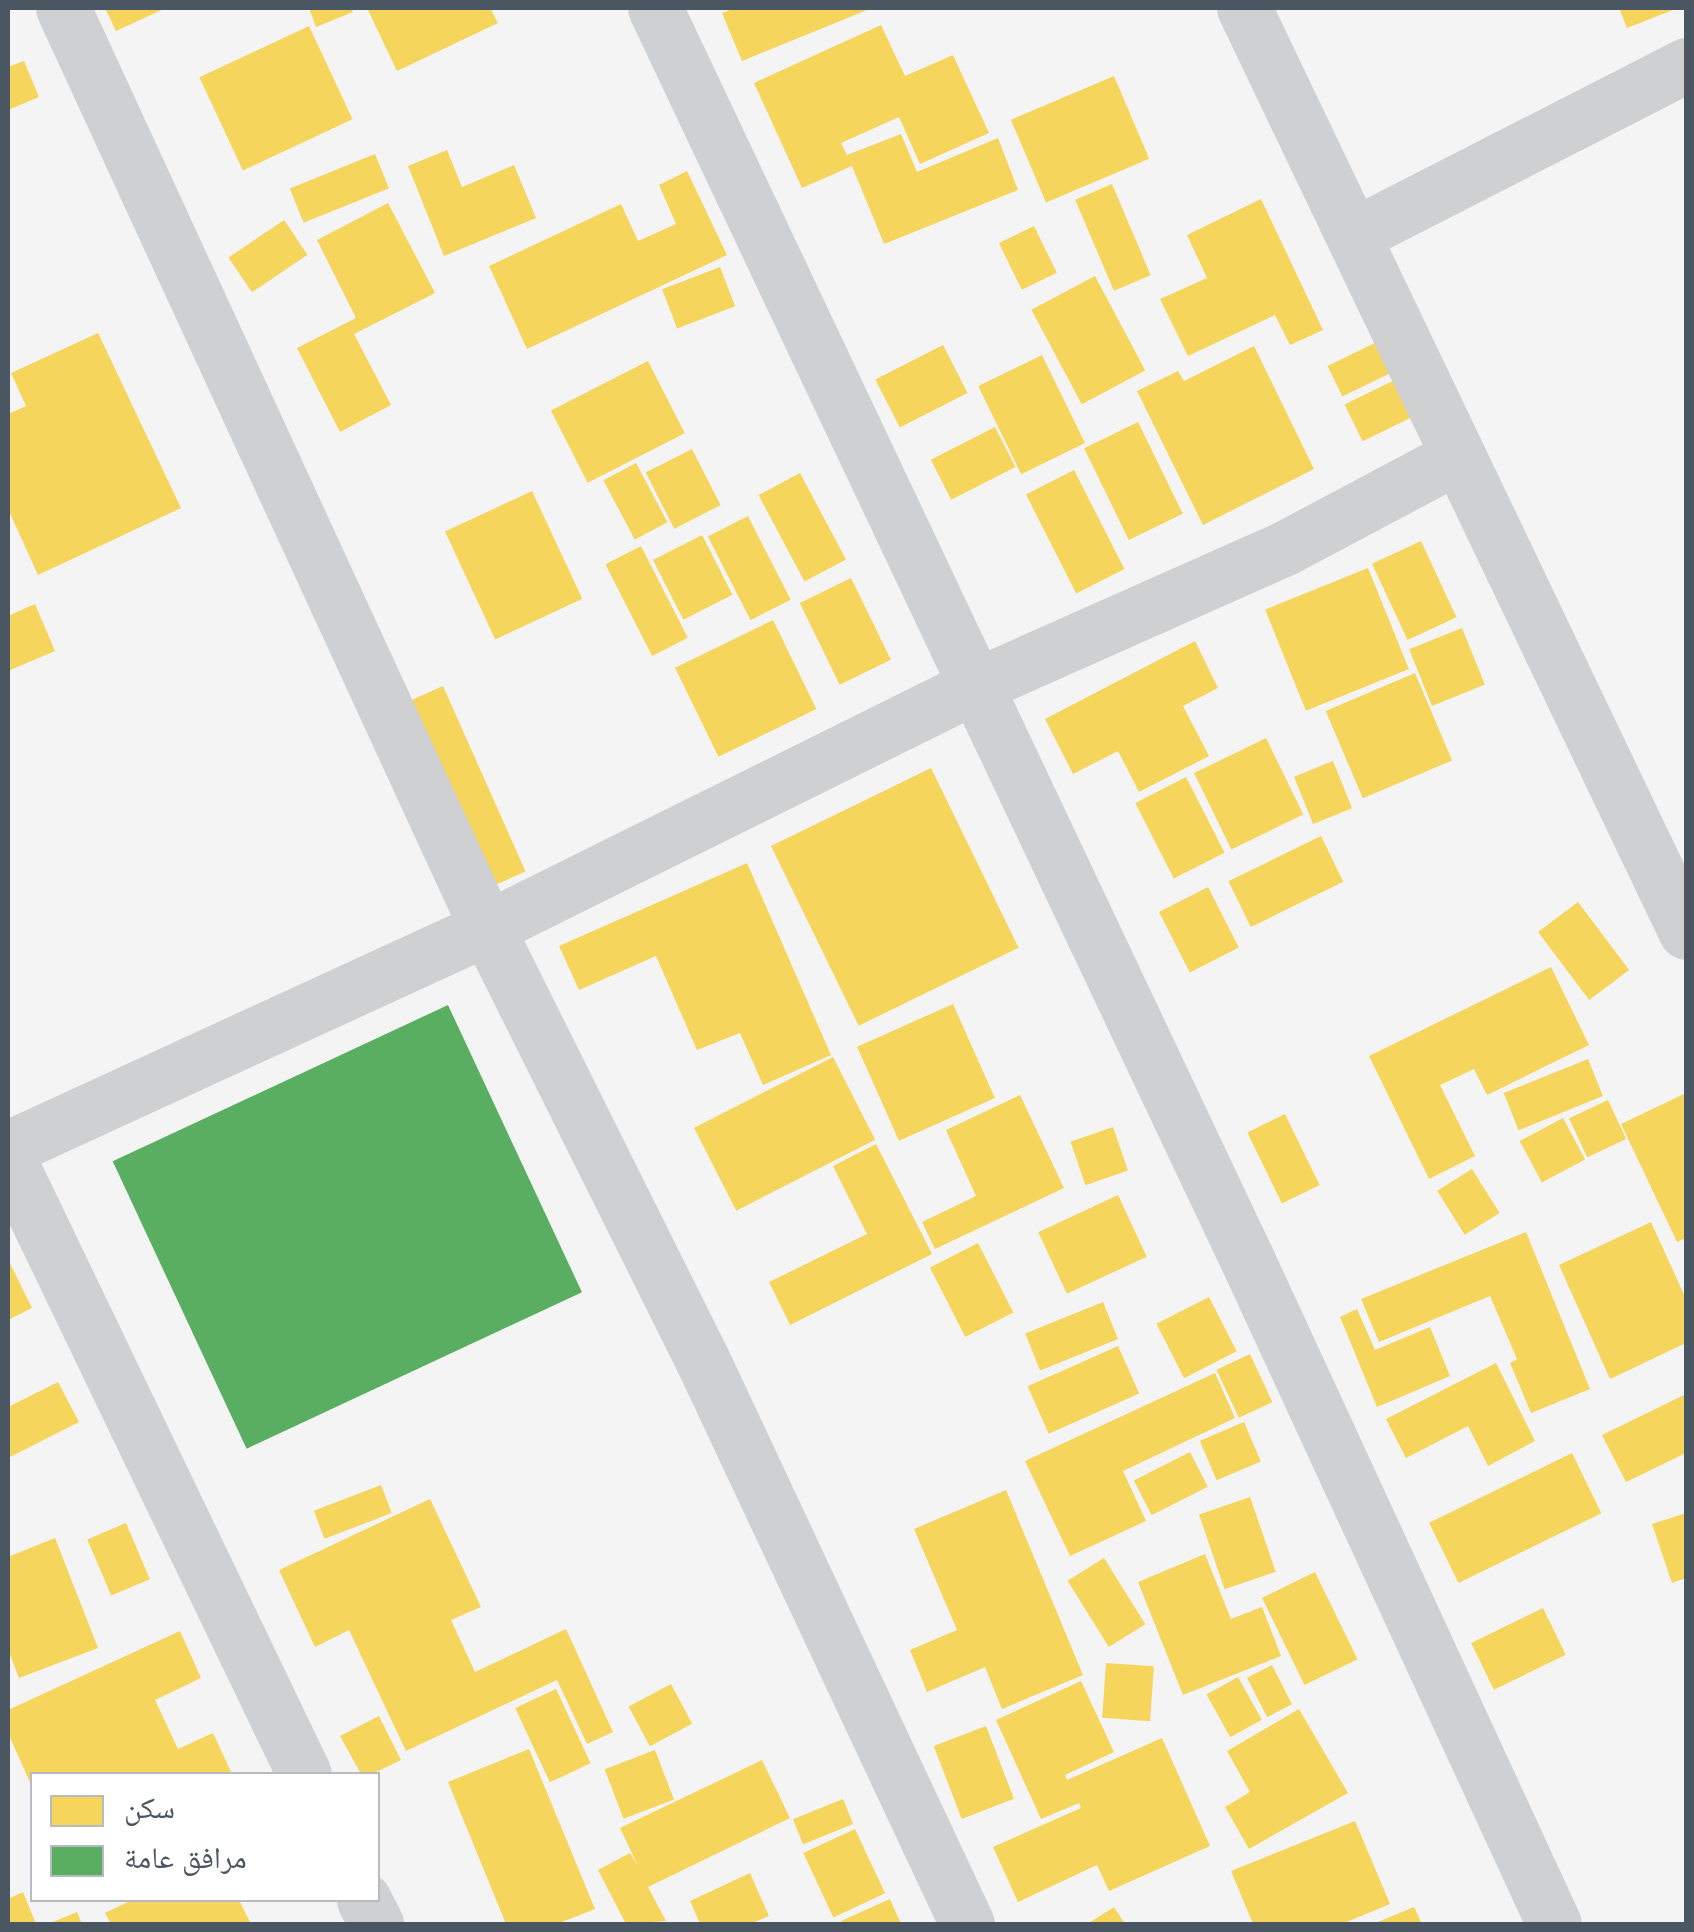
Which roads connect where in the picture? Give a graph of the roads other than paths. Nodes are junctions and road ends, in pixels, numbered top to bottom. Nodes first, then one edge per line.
1 (63, 8) edge
2 (655, 8) edge
3 (1244, 8) edge
4 (1686, 66) edge
5 (1356, 234) junction
6 (1458, 456) junction
7 (976, 686) junction
8 (487, 928) junction
9 (1686, 932) edge
10 (8, 1148) edge
11 (8, 1158) edge
12 (303, 1772) edge
13 (968, 1924) edge
14 (1554, 1924) edge

1 - 8 street
2 - 7 street
3 - 5 street
4 - 5 street
5 - 6 street
6 - 7 street
6 - 9 street
7 - 8 street
7 - 14 street
8 - 10 street
8 - 13 street
11 - 12 street

